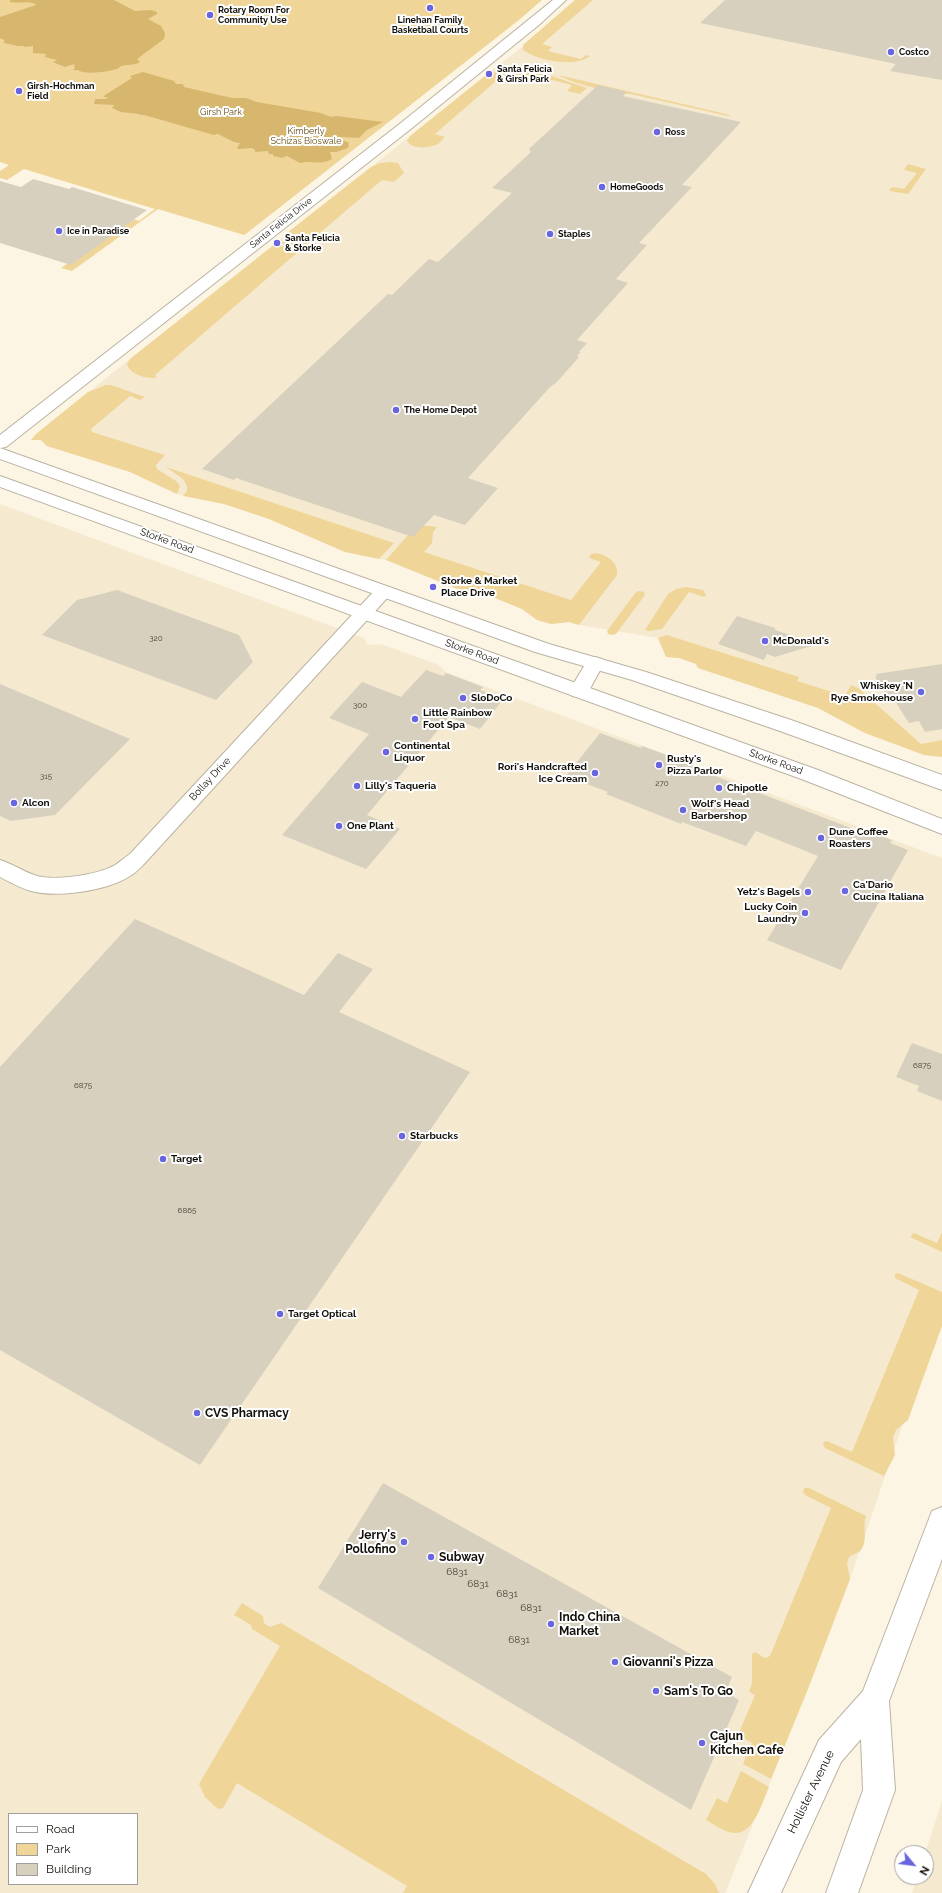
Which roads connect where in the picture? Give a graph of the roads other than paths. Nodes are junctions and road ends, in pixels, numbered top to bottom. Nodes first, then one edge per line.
1 (560, 0) edge
2 (0, 444) edge
3 (0, 453) edge
4 (0, 481) edge
5 (147, 534) junction
6 (239, 538) junction
7 (383, 592) junction
8 (363, 613) junction
9 (595, 663) junction
10 (579, 690) junction
11 (914, 772) junction
12 (942, 776) edge
13 (942, 783) edge
14 (942, 827) edge
15 (0, 868) edge
16 (942, 1521) edge
17 (874, 1701) junction
18 (764, 1893) edge
19 (842, 1893) edge

1 - 2 main road, Santa Felicia Drive
3 - 6 main road
4 - 5 main road, Storke Road
5 - 6 main road
5 - 8 main road, Storke Road
6 - 7 main road
7 - 8 main road, Bollay Drive
7 - 9 main road
8 - 10 main road, Storke Road
8 - 15 main road, Bollay Drive
9 - 10 main road
9 - 11 main road
10 - 14 main road, Storke Road
11 - 12 main road
11 - 13 main road
16 - 17 main road, Hollister Avenue
17 - 18 main road, Hollister Avenue
17 - 19 main road, Hollister Avenue

